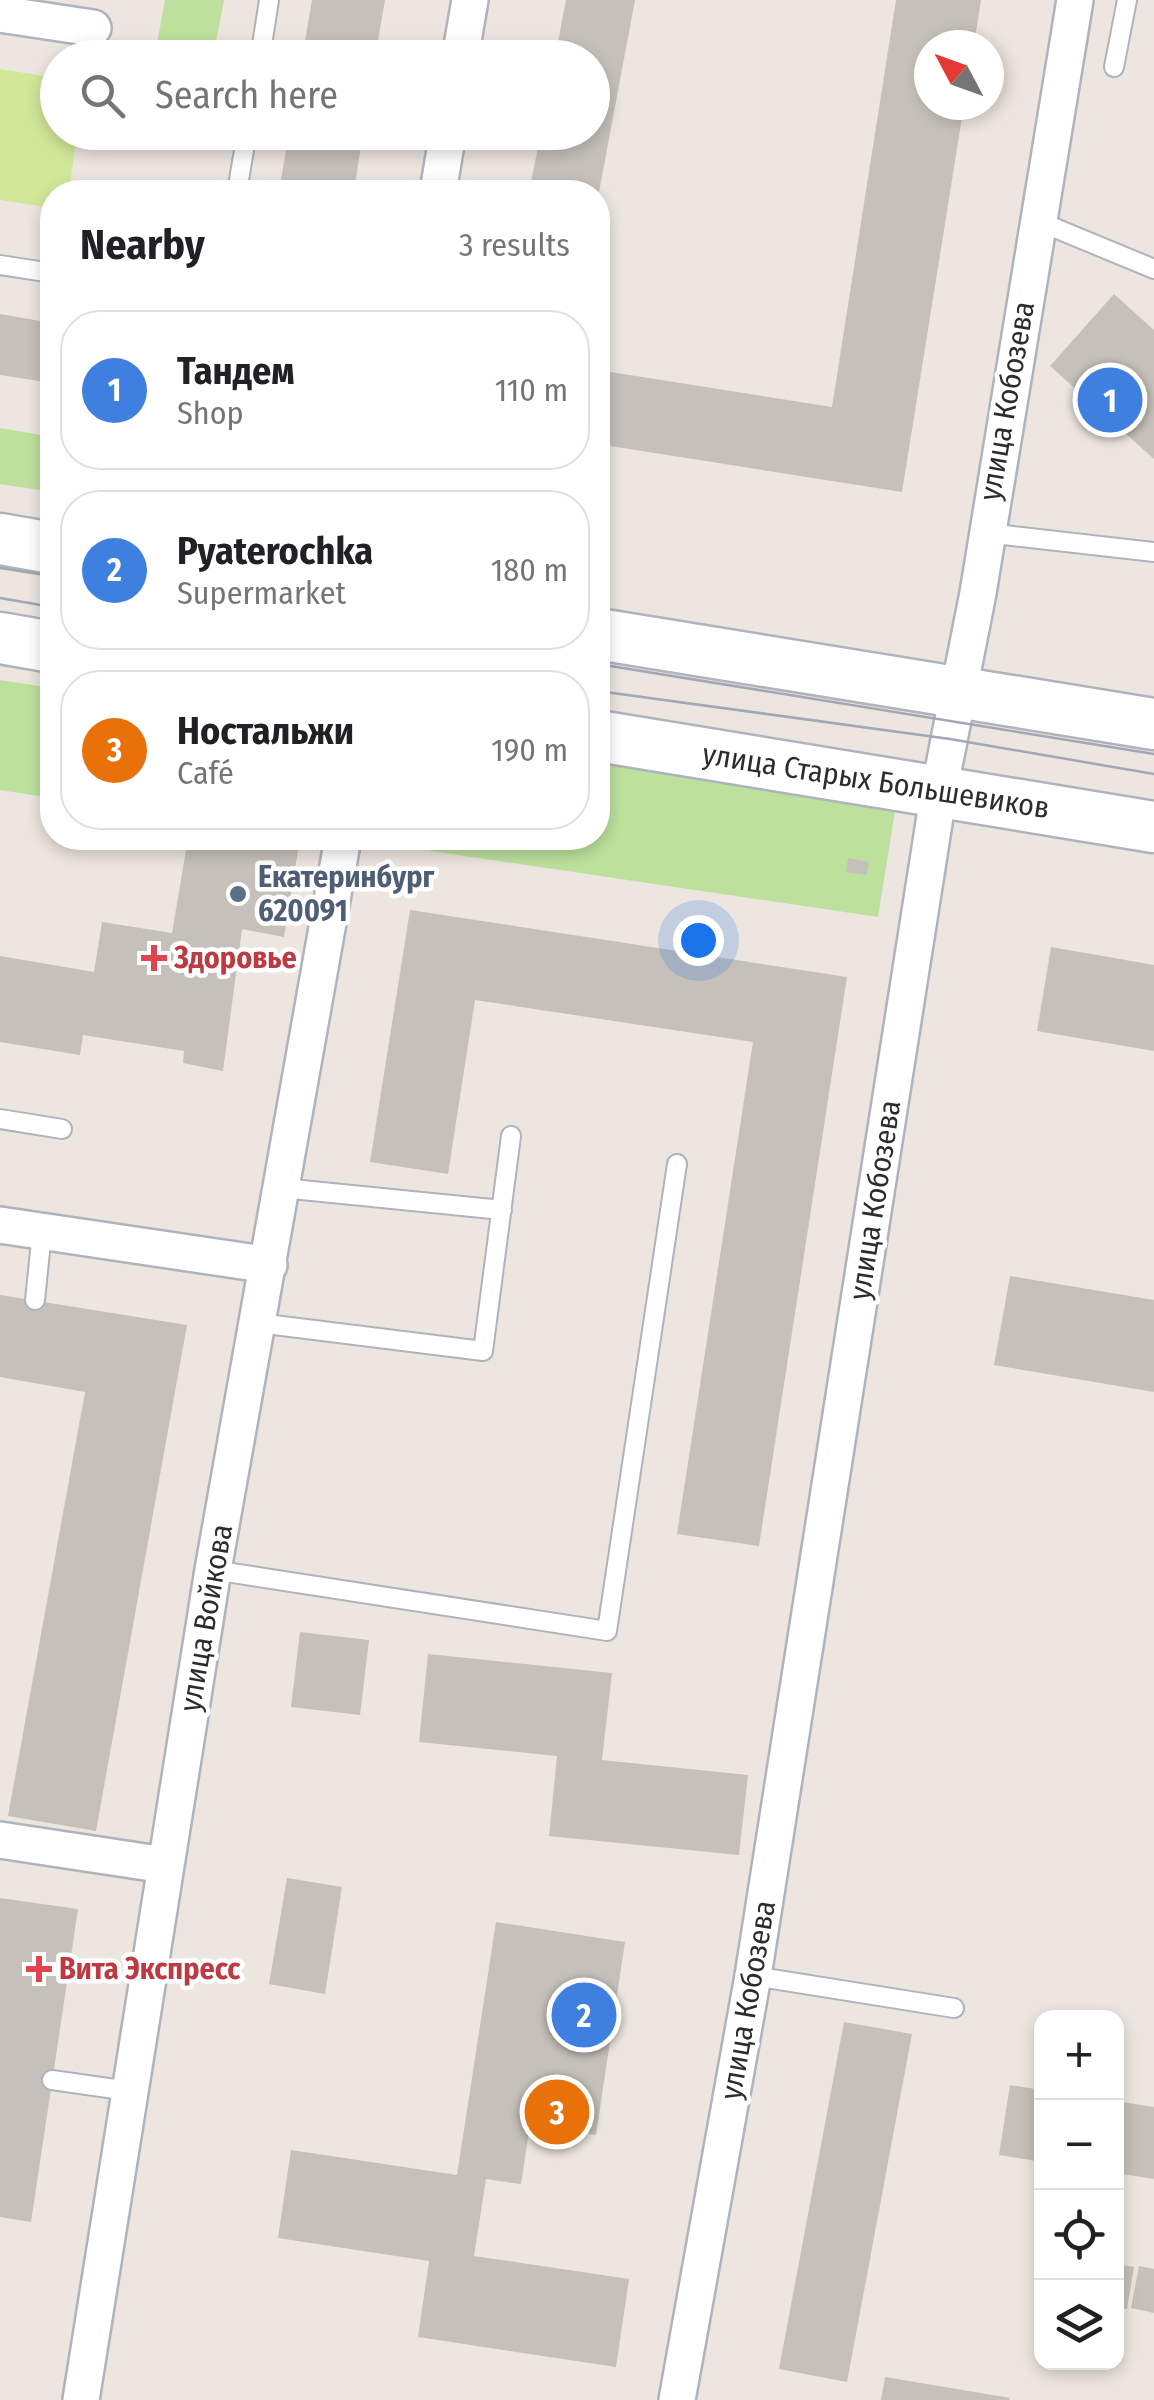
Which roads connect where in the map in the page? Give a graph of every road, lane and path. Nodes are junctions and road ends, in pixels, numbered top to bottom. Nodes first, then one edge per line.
1 (269, 0) edge
2 (470, 0) edge
3 (1075, 0) edge
4 (1127, 0) edge
5 (0, 14) edge
6 (92, 28) dead end
7 (263, 40) edge
8 (463, 40) edge
9 (1114, 67) dead end
10 (244, 150) edge
11 (445, 150) edge
12 (239, 180) edge
13 (440, 180) edge
14 (1038, 222) junction
15 (0, 265) edge
16 (1154, 269) edge
17 (40, 272) edge
18 (985, 532) junction
19 (0, 539) edge
20 (40, 546) edge
21 (1154, 552) edge
22 (610, 636) edge
23 (0, 638) edge
24 (40, 645) edge
25 (958, 693) junction
26 (1154, 724) edge
27 (610, 738) edge
28 (940, 791) junction
29 (1154, 827) edge
30 (341, 850) edge
31 (0, 1119) edge
32 (62, 1129) dead end
33 (511, 1136) dead end
34 (677, 1164) dead end
35 (282, 1188) junction
36 (502, 1210) junction
37 (0, 1225) edge
38 (42, 1232) junction
39 (269, 1265) junction
40 (35, 1300) dead end
41 (258, 1324) junction
42 (213, 1570) junction
43 (0, 1840) edge
44 (164, 1865) junction
45 (753, 1976) junction
46 (954, 2008) dead end
47 (52, 2080) dead end
48 (129, 2091) junction
49 (80, 2400) edge
50 (677, 2400) edge

1 - 7 lane
2 - 8 street
3 - 14 street, улица Кобозева
4 - 9 lane
5 - 6 street
10 - 12 lane
11 - 13 street
14 - 16 lane
14 - 18 street, улица Кобозева
15 - 17 lane
18 - 21 lane
18 - 25 street, улица Кобозева
19 - 20 main road
22 - 25 main road
23 - 24 main road
25 - 26 main road
25 - 28 street, улица Кобозева
27 - 28 main road, улица Старых Большевиков
28 - 29 main road, улица Старых Большевиков
28 - 45 street, улица Кобозева
30 - 35 street, улица Войкова
31 - 32 lane
33 - 36 lane
34 - 42 lane
35 - 36 lane
35 - 39 street, улица Войкова
36 - 41 lane
37 - 38 street
38 - 39 street
38 - 40 lane
39 - 41 street, улица Войкова
41 - 42 street, улица Войкова
42 - 44 street, улица Войкова
43 - 44 street
44 - 48 street, улица Войкова
45 - 46 lane
45 - 50 street, улица Кобозева
47 - 48 lane
48 - 49 street, улица Войкова

